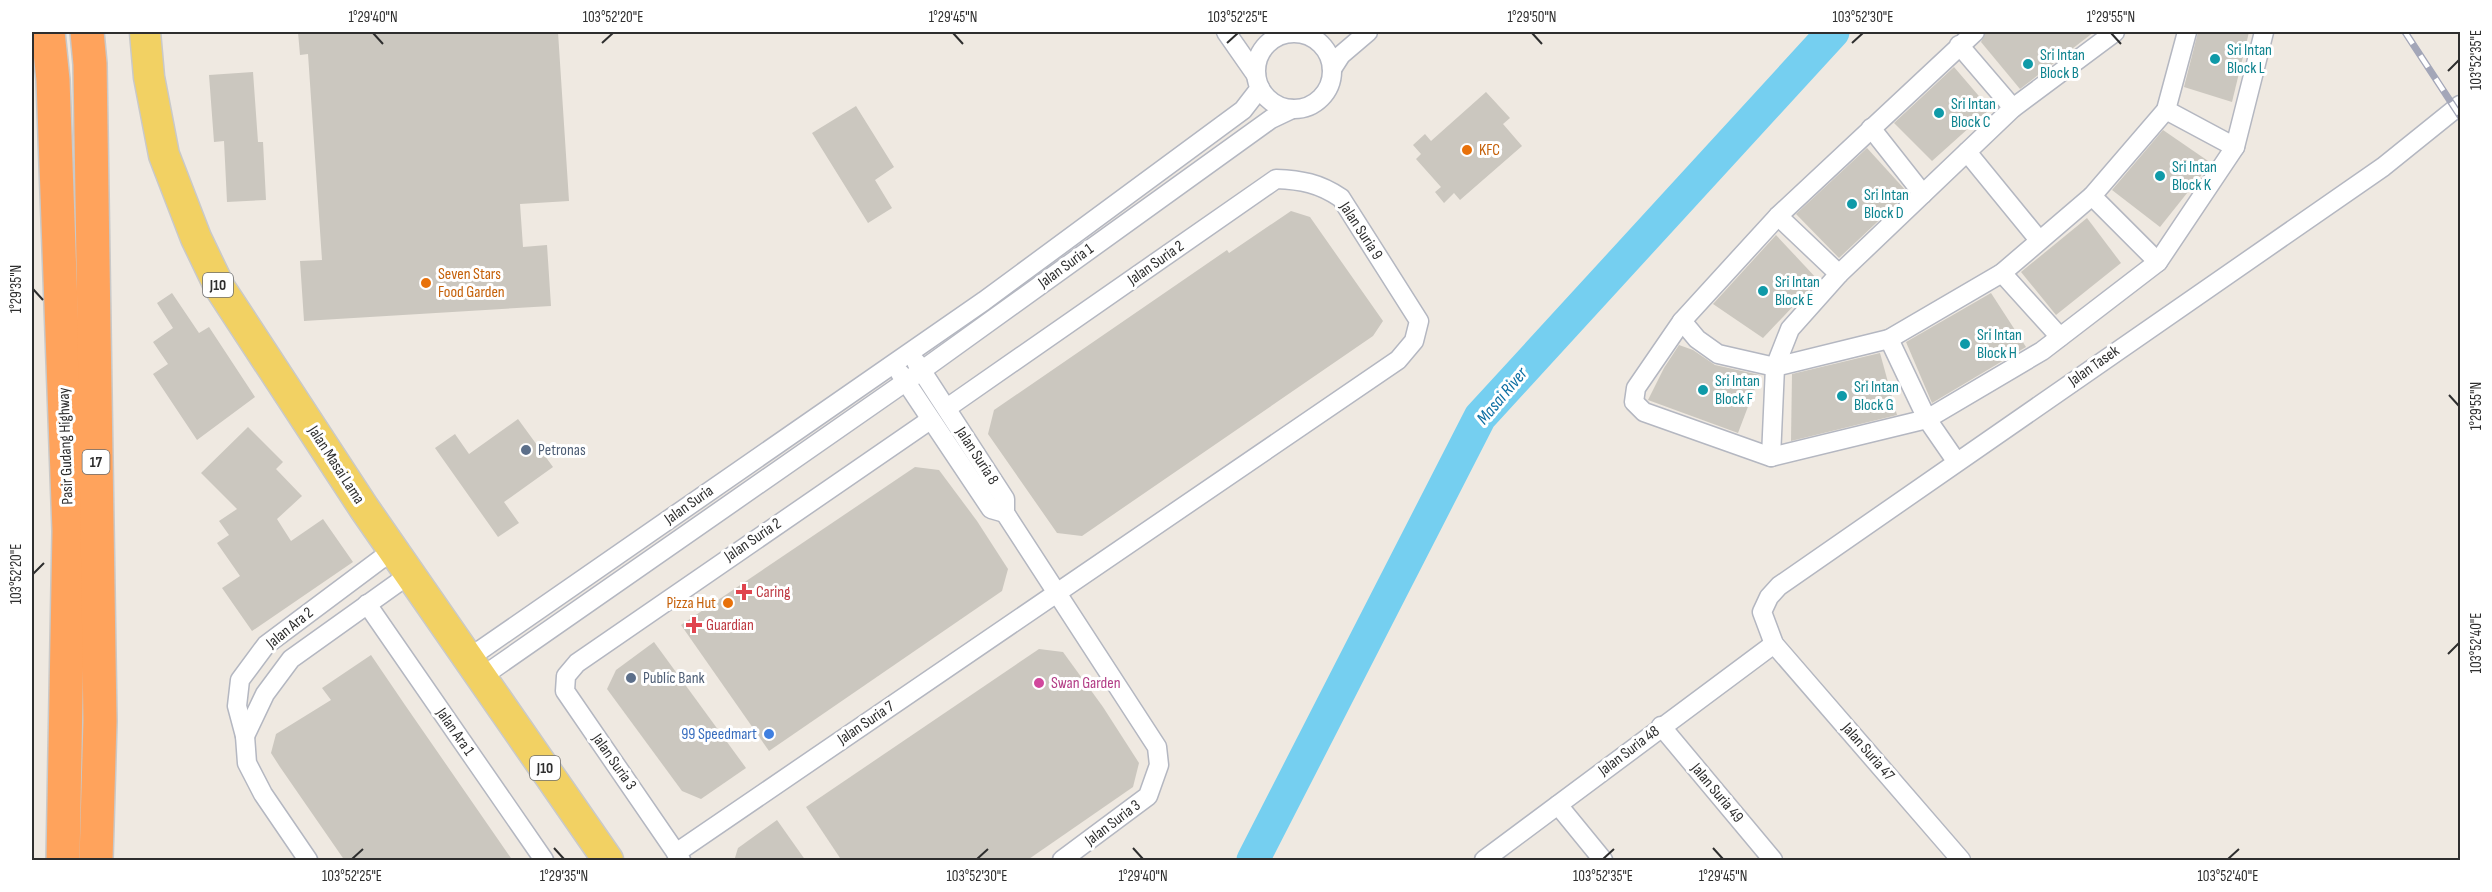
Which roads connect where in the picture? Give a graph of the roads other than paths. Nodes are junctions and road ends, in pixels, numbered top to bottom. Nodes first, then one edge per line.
1 (48, 32) edge
2 (87, 32) edge
3 (93, 32) edge
4 (145, 32) edge
5 (1226, 32) edge
6 (1331, 32) edge
7 (1368, 32) edge
8 (1975, 32) edge
9 (2114, 32) edge
10 (2187, 32) edge
11 (2264, 32) edge
12 (1273, 33) edge
13 (1308, 35) junction
14 (32, 37) edge
15 (1959, 45) junction
16 (90, 64) junction
17 (1332, 69) junction
18 (1258, 82) junction
19 (2460, 105) edge
20 (2013, 108) junction
21 (1292, 109) junction
22 (2166, 110) junction
23 (1871, 128) junction
24 (55, 147) junction
25 (2235, 147) junction
26 (1967, 152) junction
27 (1276, 179) joint
28 (1923, 194) junction
29 (2092, 196) junction
30 (1778, 216) junction
31 (2039, 240) junction
32 (2158, 262) junction
33 (2002, 273) junction
34 (1839, 274) junction
35 (1419, 321) joint
36 (1682, 321) junction
37 (2060, 337) junction
38 (1890, 339) junction
39 (909, 352) junction
40 (893, 363) junction
41 (1775, 367) junction
42 (921, 370) junction
43 (905, 382) junction
44 (947, 408) junction
45 (1927, 419) junction
46 (930, 420) junction
47 (842, 426) joint
48 (1771, 457) junction
49 (1956, 461) junction
50 (1005, 513) junction
51 (402, 562) junction
52 (1057, 593) junction
53 (367, 604) junction
54 (1774, 644) junction
55 (577, 663) joint
56 (476, 667) junction
57 (1661, 726) junction
58 (245, 736) junction
59 (1558, 805) junction
60 (679, 857) edge
61 (1957, 859) edge
62 (63, 861) edge
63 (96, 861) edge
64 (308, 861) edge
65 (544, 861) edge
66 (608, 861) edge
67 (1062, 861) edge
68 (1484, 861) edge
69 (1603, 861) edge
70 (1773, 861) edge

1 - 24 highway, Pasir Gudang Highway / 17
2 - 16 highway, Pasir Gudang Highway / 17
3 - 16 highway
4 - 51 main road, Jalan Masai Lama / J10
5 - 18 street
6 - 13 street
7 - 17 street
8 - 15 street
9 - 20 street
10 - 22 street
11 - 25 street
12 - 13 street
12 - 18 street
13 - 17 street
14 - 24 highway
15 - 20 street
15 - 23 street
16 - 63 highway, Pasir Gudang Highway / 17
17 - 21 street
18 - 21 street
18 - 39 street, Jalan Suria 1
19 - 49 street, Jalan Tasek
20 - 26 street
21 - 42 street, Jalan Suria 1
22 - 25 street
22 - 29 street
23 - 28 street
23 - 30 street
24 - 62 highway, Pasir Gudang Highway / 17
25 - 32 street
26 - 28 street
26 - 31 street
27 - 35 street, Jalan Suria 9
27 - 44 street, Jalan Suria 2
28 - 34 street
29 - 31 street
29 - 32 street
30 - 34 street
30 - 36 street
31 - 33 street
32 - 37 street
33 - 37 street
33 - 38 street
34 - 41 street
35 - 52 street, Jalan Suria 7
36 - 41 street
36 - 48 street
37 - 45 street
38 - 41 street
38 - 45 street
39 - 40 street, Jalan Suria
39 - 42 street, Jalan Suria 8
40 - 43 street
40 - 56 street, Jalan Suria
41 - 48 street
42 - 43 street, Jalan Suria 1
42 - 44 street, Jalan Suria 8
43 - 46 street
43 - 47 street, Jalan Suria 1
44 - 50 street, Jalan Suria 8
45 - 48 street
45 - 49 street
46 - 50 street
46 - 55 street, Jalan Suria 2
47 - 56 street, Jalan Suria
49 - 54 street, Jalan Tasek
50 - 52 street, Jalan Suria 8
51 - 53 street, Jalan Ara 2
51 - 56 main road, Jalan Masai Lama / J10
51 - 58 street, Jalan Ara 2
52 - 60 street, Jalan Suria 7
52 - 67 street, Jalan Suria 3
53 - 58 street, Jalan Ara 2
53 - 65 street, Jalan Ara 1
54 - 57 street, Jalan Suria 48
54 - 61 street, Jalan Suria 47
55 - 60 street, Jalan Suria 3
56 - 66 main road, Jalan Masai Lama / J10
57 - 59 street, Jalan Suria 48
57 - 70 street, Jalan Suria 49
58 - 64 street, Jalan Ara 2
59 - 68 street, Jalan Suria 48
59 - 69 street

